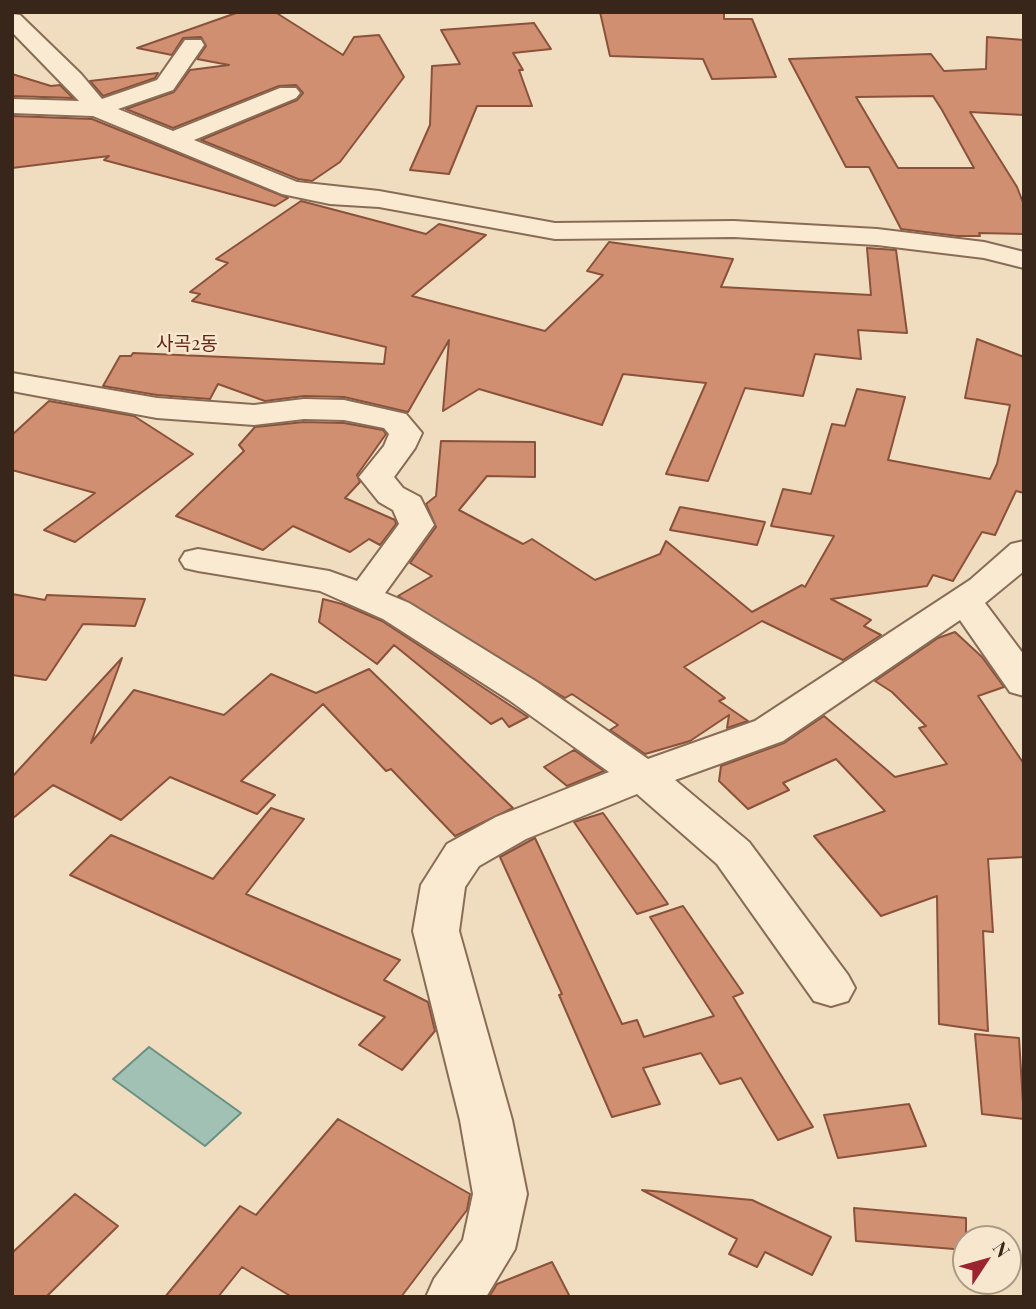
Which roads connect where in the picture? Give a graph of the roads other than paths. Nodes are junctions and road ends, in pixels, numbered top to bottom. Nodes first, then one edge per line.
1 (12, 20) edge
2 (193, 45) dead end
3 (46, 54) junction
4 (19, 55) dead end
5 (288, 93) dead end
6 (12, 106) edge
7 (97, 109) junction
8 (173, 140) junction
9 (1024, 260) edge
10 (12, 382) edge
11 (1024, 552) edge
12 (198, 560) dead end
13 (364, 597) junction
14 (964, 600) junction
15 (1024, 683) edge
16 (643, 776) junction
17 (831, 988) dead end
18 (454, 1297) edge

1 - 3 street
2 - 7 street
3 - 4 street
3 - 7 street
5 - 8 street
6 - 7 street
7 - 8 street
8 - 9 street
10 - 13 street
11 - 14 street
12 - 13 street
13 - 16 street
14 - 15 street
14 - 16 street
16 - 17 street
16 - 18 street

